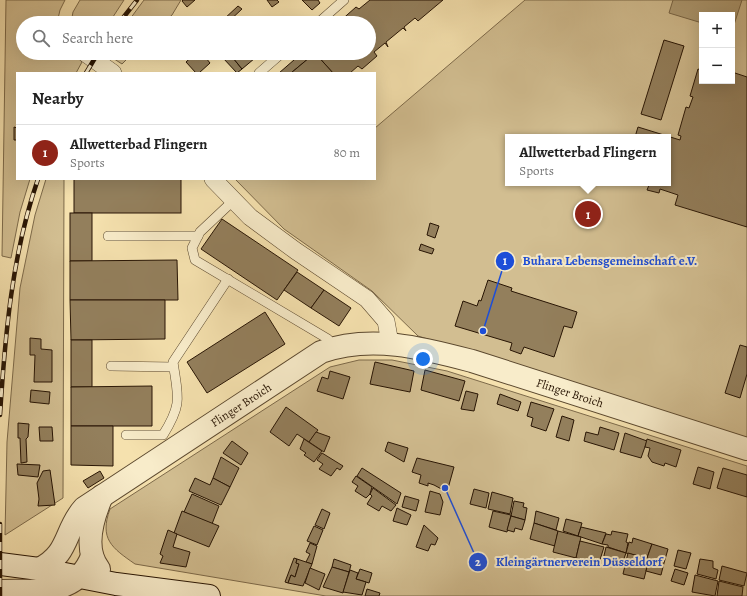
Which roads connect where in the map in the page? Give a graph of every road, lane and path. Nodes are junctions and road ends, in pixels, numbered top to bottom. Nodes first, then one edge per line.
1 (344, 0) edge
2 (326, 16) edge
3 (95, 60) edge
4 (274, 60) edge
5 (112, 72) edge
6 (260, 72) edge
7 (215, 180) edge
8 (234, 200) junction
9 (108, 236) dead end
10 (198, 236) junction
11 (228, 279) junction
12 (390, 343) junction
13 (331, 348) junction
14 (111, 366) dead end
15 (173, 367) junction
16 (126, 435) dead end
17 (747, 449) edge
18 (102, 496) junction
19 (62, 550) junction
20 (92, 556) junction
21 (0, 564) edge
22 (39, 569) junction
23 (80, 583) edge
24 (116, 584) junction
25 (0, 591) edge
26 (209, 596) edge

1 - 2 lane
3 - 5 street
4 - 6 lane
7 - 8 street
8 - 10 lane
8 - 12 street
9 - 10 lane
10 - 11 lane
11 - 13 lane
11 - 15 lane
12 - 13 street, Flinger Broich
12 - 17 street, Flinger Broich
13 - 18 street, Flinger Broich
14 - 15 lane
15 - 16 lane
18 - 19 street, Flinger Broich
18 - 20 street
19 - 22 street, Flinger Broich
19 - 23 street
20 - 23 street
20 - 24 street
21 - 22 street
22 - 23 street
23 - 24 street
23 - 25 street
24 - 26 street

